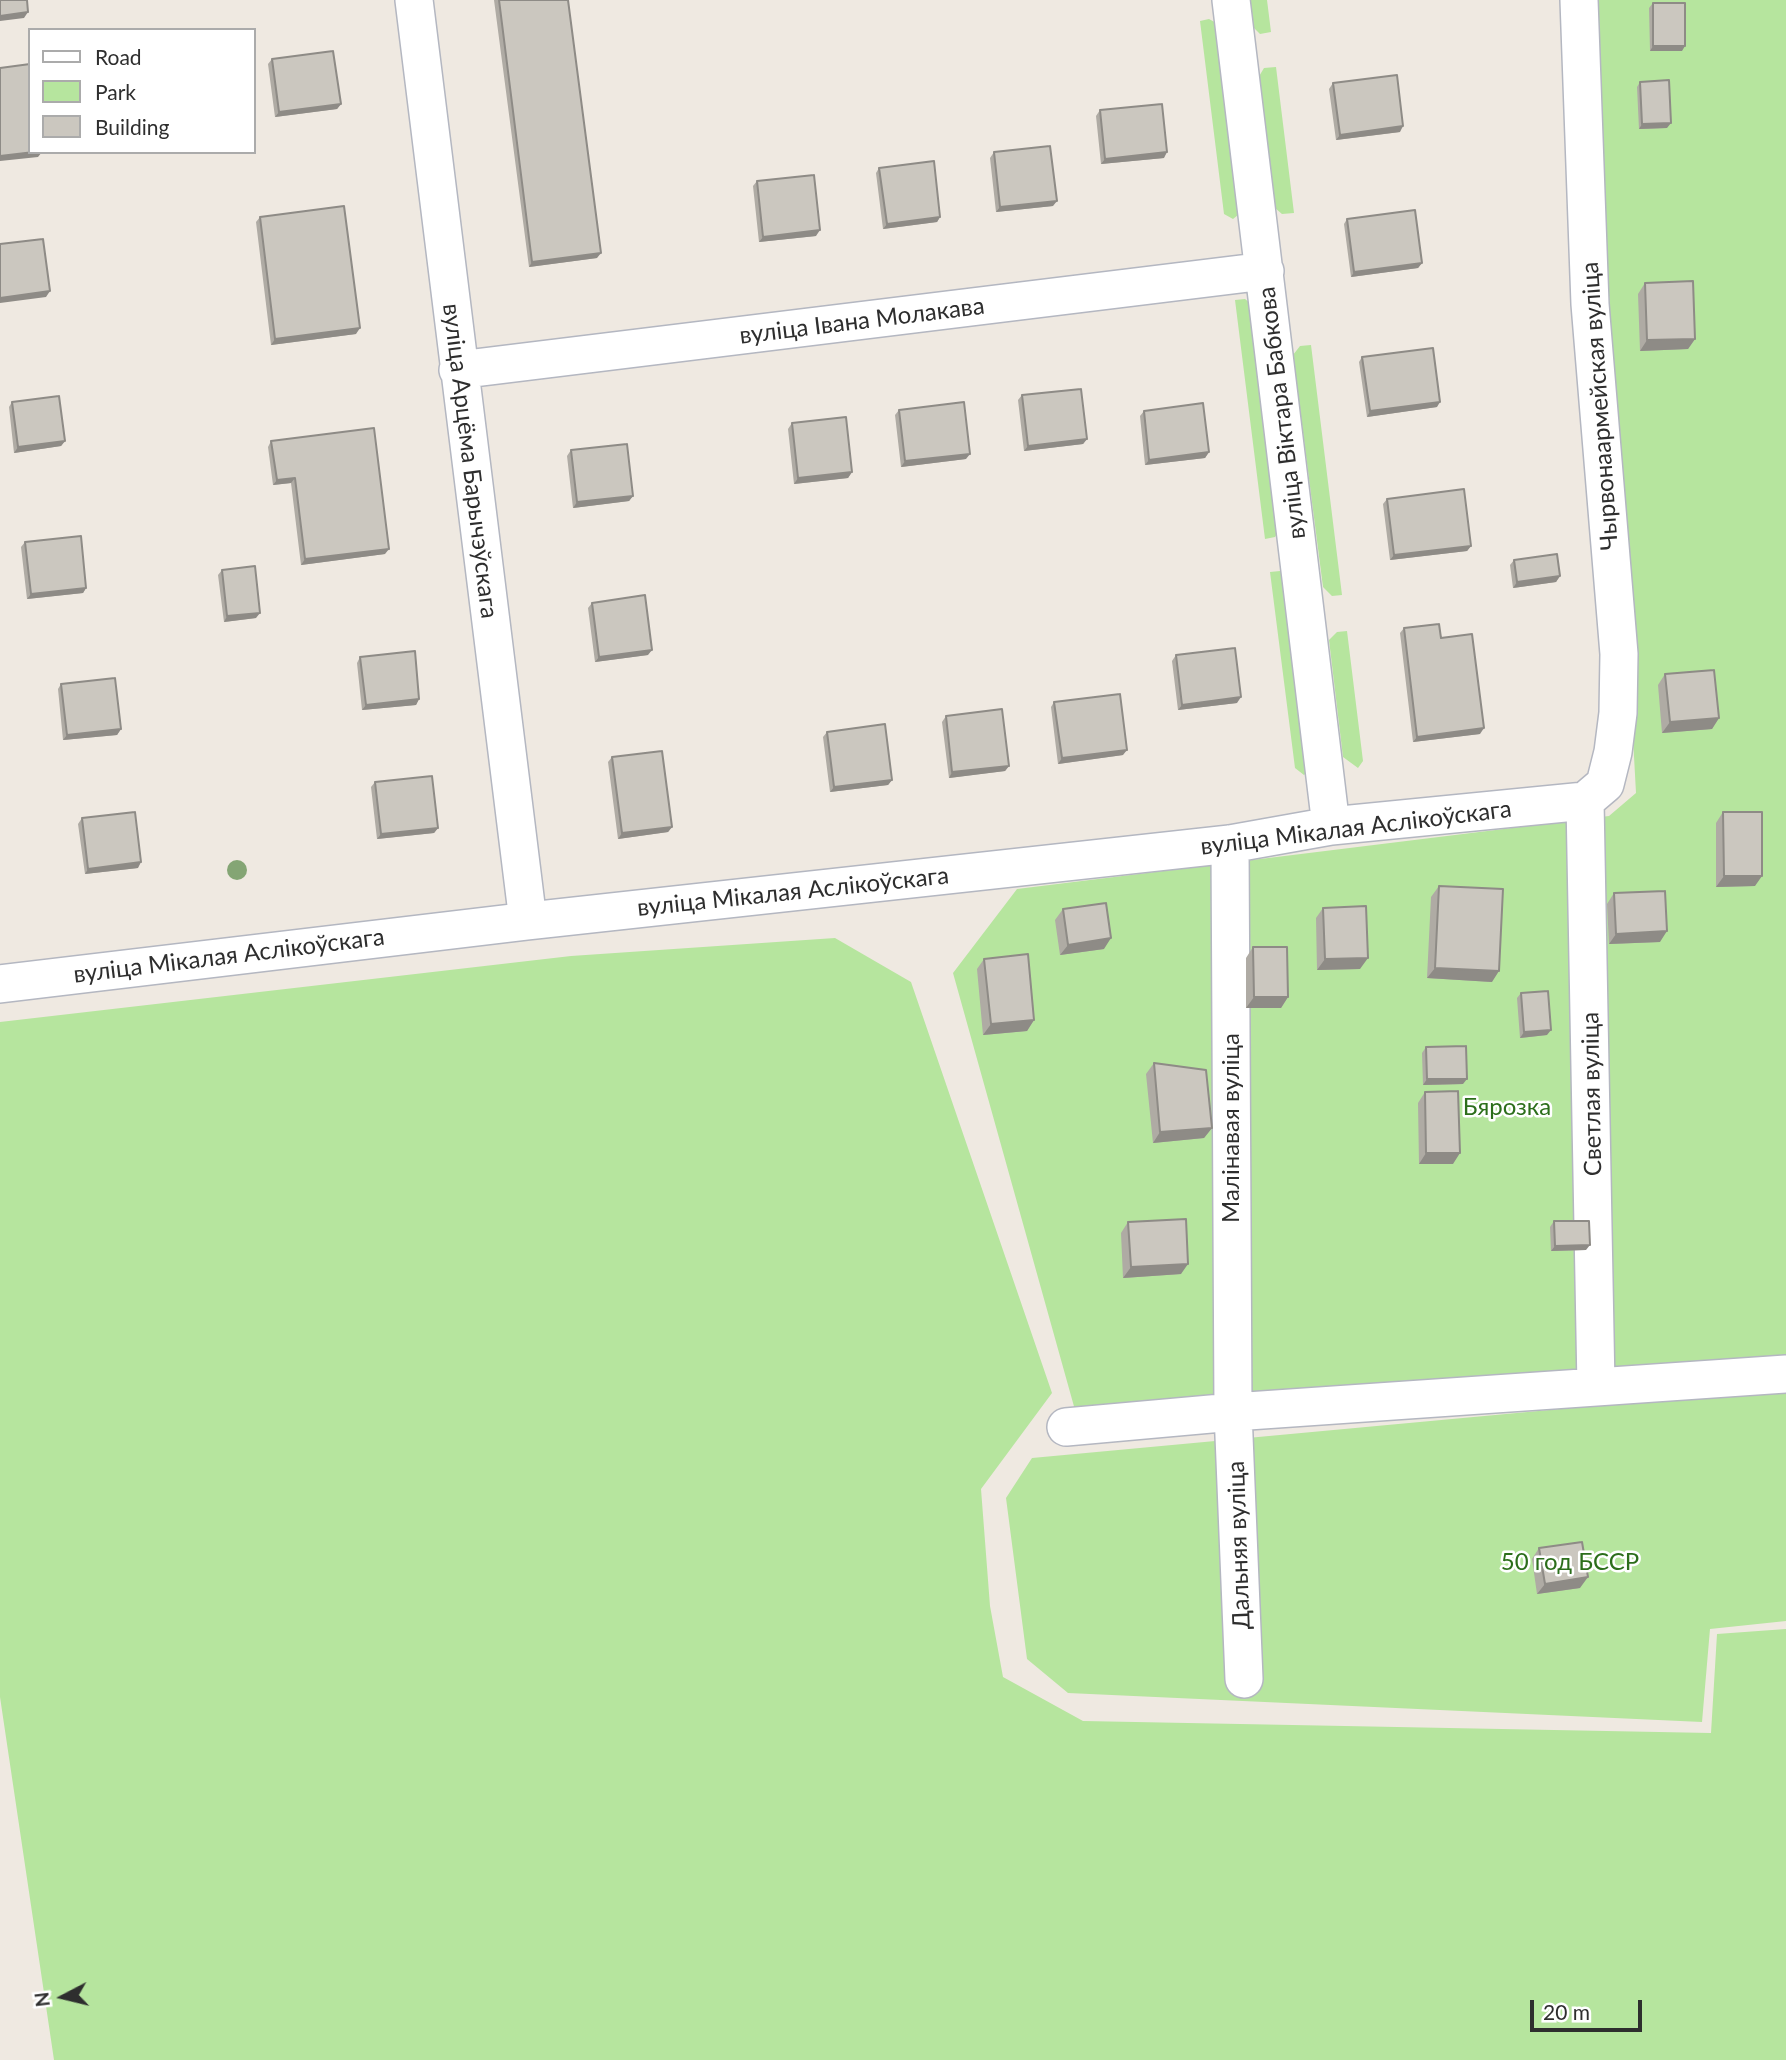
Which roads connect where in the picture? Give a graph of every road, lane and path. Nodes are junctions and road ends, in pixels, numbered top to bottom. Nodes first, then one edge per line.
1 (414, 0) edge
2 (1231, 0) edge
3 (1579, 0) edge
4 (1265, 271) junction
5 (458, 370) junction
6 (1585, 801) junction
7 (1331, 825) junction
8 (1230, 844) junction
9 (528, 921) junction
10 (0, 984) edge
11 (1786, 1374) edge
12 (1596, 1387) junction
13 (1233, 1412) junction
14 (1066, 1427) dead end
15 (1244, 1679) dead end

1 - 5 street, вуліца Арцёма Барычэўскага
2 - 4 street, вуліца Віктара Бабкова
3 - 6 street, Чырвонаармейская вуліца
4 - 5 street, вуліца Івана Молакава
4 - 7 street, вуліца Віктара Бабкова
5 - 9 street, вуліца Арцёма Барычэўскага
6 - 7 street, вуліца Мікалая Аслікоўскага
6 - 12 street, Светлая вуліца
7 - 8 street, вуліца Мікалая Аслікоўскага
8 - 9 street, вуліца Мікалая Аслікоўскага
8 - 13 street, Малінавая вуліца
9 - 10 street, вуліца Мікалая Аслікоўскага
11 - 12 street
12 - 13 street
13 - 14 street
13 - 15 street, Дальняя вуліца

